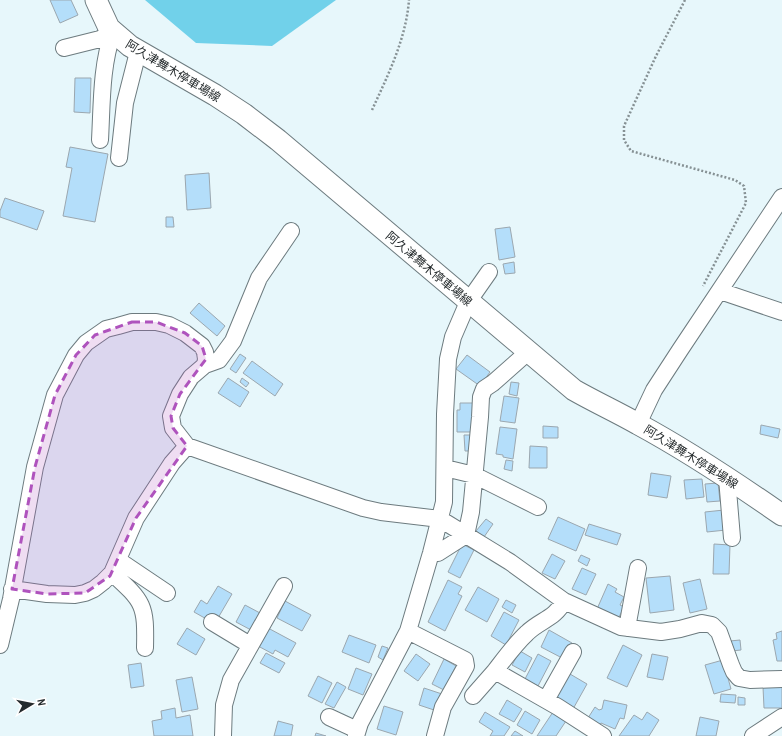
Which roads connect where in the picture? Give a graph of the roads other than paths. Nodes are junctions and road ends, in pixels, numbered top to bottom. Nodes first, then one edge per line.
1 (96, 0) edge
2 (113, 32) junction
3 (64, 48) dead end
4 (138, 52) junction
5 (100, 140) dead end
6 (119, 158) dead end
7 (782, 197) edge
8 (291, 231) dead end
9 (489, 272) dead end
10 (720, 291) junction
11 (468, 302) junction
12 (782, 312) edge
13 (528, 352) junction
14 (205, 365) junction
15 (638, 424) junction
16 (187, 446) junction
17 (445, 468) junction
18 (474, 475) junction
19 (727, 478) junction
20 (538, 507) dead end
21 (782, 516) edge
22 (440, 518) junction
23 (466, 535) junction
24 (732, 538) dead end
25 (431, 553) junction
26 (115, 566) junction
27 (638, 568) dead end
28 (284, 586) dead end
29 (12, 589) junction
30 (167, 593) dead end
31 (564, 601) junction
32 (212, 622) dead end
33 (627, 628) junction
34 (408, 631) junction
35 (0, 643) edge
36 (250, 645) junction
37 (145, 648) dead end
38 (572, 652) dead end
39 (495, 671) junction
40 (782, 679) edge
41 (473, 696) dead end
42 (546, 700) junction
43 (329, 717) dead end
44 (782, 717) edge
45 (357, 733) edge
46 (223, 736) edge
47 (435, 736) edge
48 (603, 736) edge
49 (753, 736) edge

1 - 2 main road, 阿久津舞木停車場線
2 - 3 street
2 - 4 main road, 阿久津舞木停車場線
2 - 5 street
4 - 6 street
4 - 11 main road, 阿久津舞木停車場線
7 - 10 street
8 - 14 street
9 - 11 street
10 - 12 street
10 - 15 street
11 - 13 main road, 阿久津舞木停車場線
11 - 17 street
13 - 15 main road, 阿久津舞木停車場線
13 - 18 street
14 - 16 street
14 - 29 street
15 - 19 main road, 阿久津舞木停車場線
16 - 22 street
16 - 26 street
17 - 18 street
17 - 22 street
18 - 20 street
18 - 23 street
19 - 21 main road, 阿久津舞木停車場線
19 - 24 street
22 - 23 street
22 - 25 street
23 - 25 street
23 - 31 street
25 - 34 street
26 - 29 street
26 - 30 street
26 - 37 street
27 - 33 street
28 - 36 street
29 - 35 street
31 - 33 street
31 - 39 street
32 - 36 street
33 - 40 street
34 - 45 street
34 - 47 street
36 - 46 street
38 - 42 street
39 - 41 street
39 - 42 street
42 - 48 street
43 - 45 street
44 - 49 street

